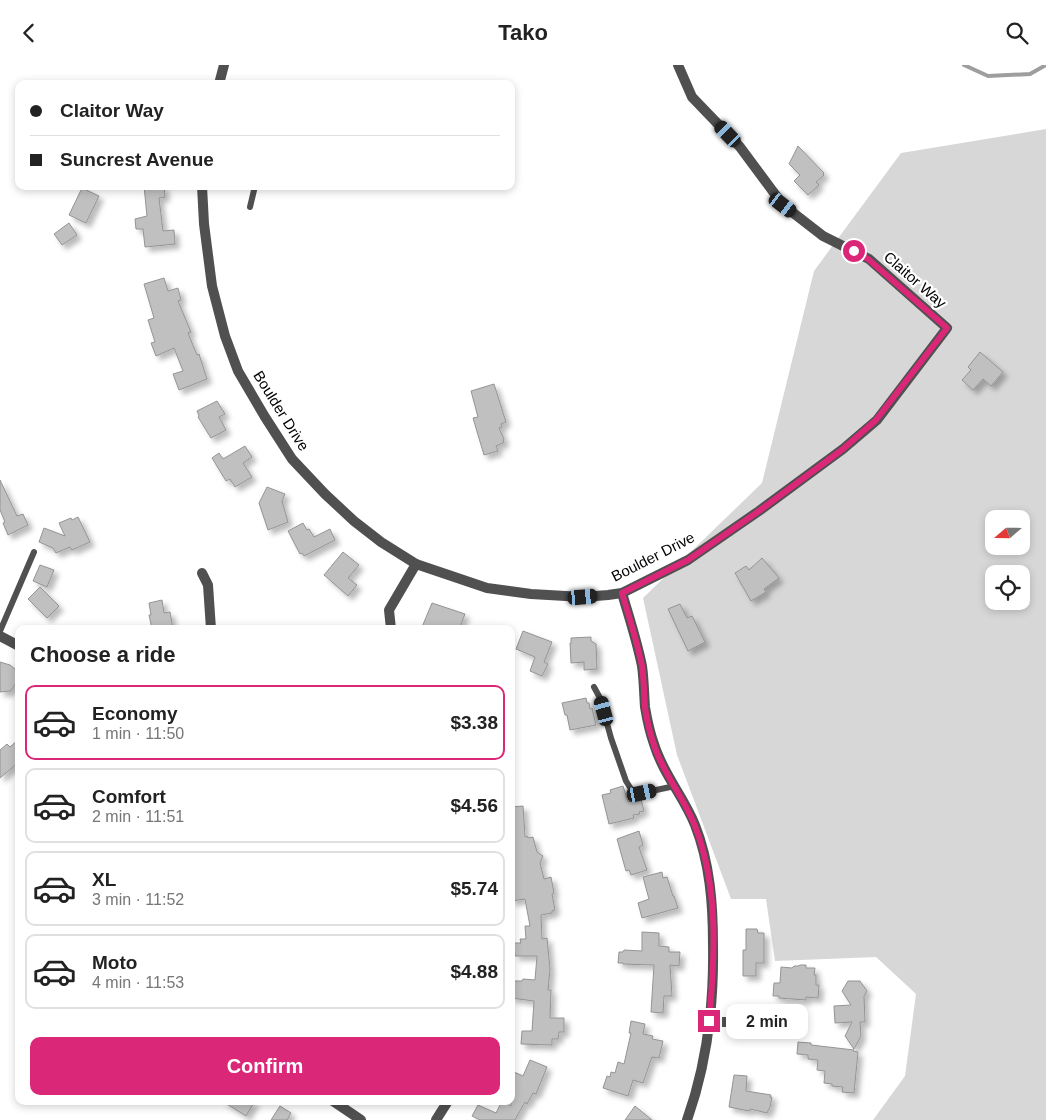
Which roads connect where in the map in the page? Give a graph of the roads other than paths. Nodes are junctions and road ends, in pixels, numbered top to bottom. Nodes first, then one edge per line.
1 (224, 65) edge
2 (678, 65) edge
3 (220, 80) edge
4 (202, 190) edge
5 (253, 190) edge
6 (250, 207) dead end
7 (947, 328) joint
8 (34, 552) dead end
9 (416, 564) junction
10 (202, 573) dead end
11 (622, 593) junction
12 (211, 625) edge
13 (391, 625) edge
14 (0, 631) edge
15 (0, 636) edge
16 (15, 644) edge
17 (594, 687) dead end
18 (675, 786) junction
19 (709, 1021) junction
20 (802, 1022) dead end
21 (339, 1105) edge
22 (445, 1105) edge
23 (361, 1120) edge
24 (436, 1120) edge
25 (687, 1120) edge

1 - 3 street
2 - 7 street, Claitor Way
4 - 9 street, Boulder Drive
5 - 6 lane
7 - 11 street, Boulder Drive
8 - 14 lane
9 - 11 street, Boulder Drive
9 - 13 street
10 - 12 street
11 - 18 street
15 - 16 street
17 - 18 lane
18 - 19 street
19 - 20 street
19 - 25 street
21 - 23 street
22 - 24 street

